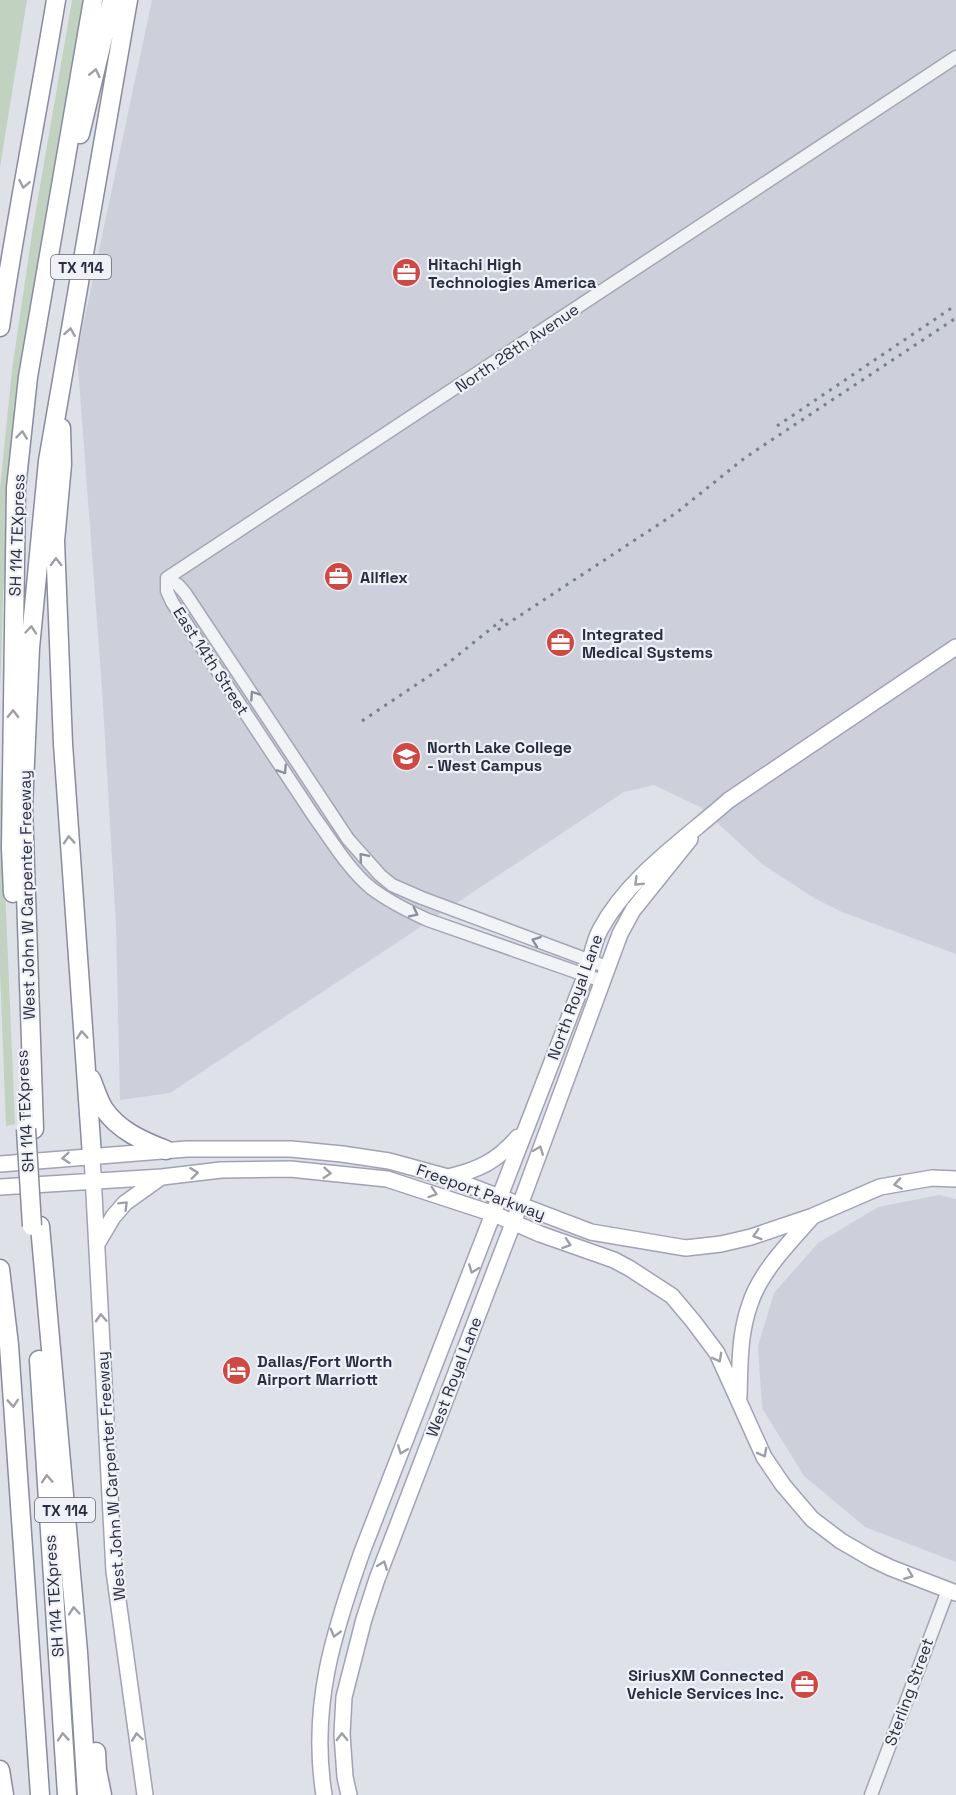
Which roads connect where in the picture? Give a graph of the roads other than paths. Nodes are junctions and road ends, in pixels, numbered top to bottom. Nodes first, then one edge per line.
1 (56, 0) edge
2 (93, 0) edge
3 (111, 0) edge
4 (128, 0) edge
5 (956, 57) edge
6 (56, 209) junction
7 (13, 235) junction
8 (0, 258) edge
9 (0, 327) edge
10 (60, 390) junction
11 (167, 578) junction
12 (956, 647) edge
13 (697, 829) junction
14 (588, 968) junction
15 (605, 974) junction
16 (84, 1064) junction
17 (30, 1129) junction
18 (524, 1131) junction
19 (277, 1149) junction
20 (166, 1150) junction
21 (92, 1156) junction
22 (0, 1164) edge
23 (277, 1169) junction
24 (162, 1177) junction
25 (448, 1177) junction
26 (956, 1179) edge
27 (94, 1182) junction
28 (0, 1187) edge
29 (500, 1197) junction
30 (520, 1205) junction
31 (494, 1214) junction
32 (813, 1216) junction
33 (514, 1221) junction
34 (36, 1226) junction
35 (97, 1244) junction
36 (0, 1269) edge
37 (739, 1400) junction
38 (374, 1522) junction
39 (396, 1531) junction
40 (952, 1592) edge
41 (78, 1652) junction
42 (0, 1770) edge
43 (345, 1776) junction
44 (323, 1787) edge
45 (4, 1795) edge
46 (40, 1795) edge
47 (67, 1795) edge
48 (87, 1795) edge
49 (102, 1795) edge
50 (145, 1795) edge
51 (348, 1795) edge
52 (871, 1795) edge

1 -> 7 highway
2 - 6 highway, SH 114 TEXpress
6 -> 3 highway
10 -> 4 highway, West John W Carpenter Freeway / TX 114
5 - 11 street, North 28th Avenue
17 -> 6 highway, SH 114 TEXpress
7 - 8 highway
7 - 9 highway
16 -> 10 highway
17 -> 10 highway, West John W Carpenter Freeway / TX 114
14 -> 11 street, East 14th Street
11 -> 14 street, East 14th Street
12 - 13 main road, North Royal Lane
13 -> 14 main road, North Royal Lane
13 - 15 main road, North Royal Lane
14 - 15 street, East 14th Street
14 - 18 main road, North Royal Lane
30 -> 15 main road, West Royal Lane
16 - 20 highway
16 - 21 highway
17 - 34 highway, West John W Carpenter Freeway / TX 114
18 - 25 main road
18 - 29 main road, North Royal Lane
19 - 20 main road, Freeport Parkway
19 - 23 main road
19 - 25 main road, Freeport Parkway
20 - 21 main road, Freeport Parkway
21 -> 22 main road, Freeport Parkway
21 - 27 main road, West John W Carpenter Freeway
24 -> 23 main road, Freeport Parkway
23 -> 31 main road, Freeport Parkway
24 - 27 main road, Freeport Parkway
35 -> 24 main road
25 - 29 main road, Freeport Parkway
26 -> 32 main road, Freeport Parkway
27 - 28 main road, Freeport Parkway
27 - 35 main road, West John W Carpenter Freeway
29 - 30 main road, Freeport Parkway
29 - 31 main road, West Royal Lane
32 -> 30 main road, Freeport Parkway
30 - 33 main road, West Royal Lane
31 - 33 main road, Freeport Parkway
31 -> 38 main road, West Royal Lane
32 - 37 main road
33 -> 37 main road, Freeport Parkway
33 - 39 main road, West Royal Lane
41 -> 34 highway, West John W Carpenter Freeway / TX 114
47 -> 34 highway, SH 114 TEXpress
50 -> 35 main road, West John W Carpenter Freeway
36 -> 46 highway, TX 114
37 -> 40 main road, Freeport Parkway
38 - 39 main road
38 -> 44 main road, West Royal Lane
43 -> 39 main road, West Royal Lane
40 - 52 street, Sterling Street
41 - 48 highway, West John W Carpenter Freeway / TX 114
41 - 49 highway
42 - 45 highway
43 - 44 main road
43 - 51 main road, West Royal Lane

